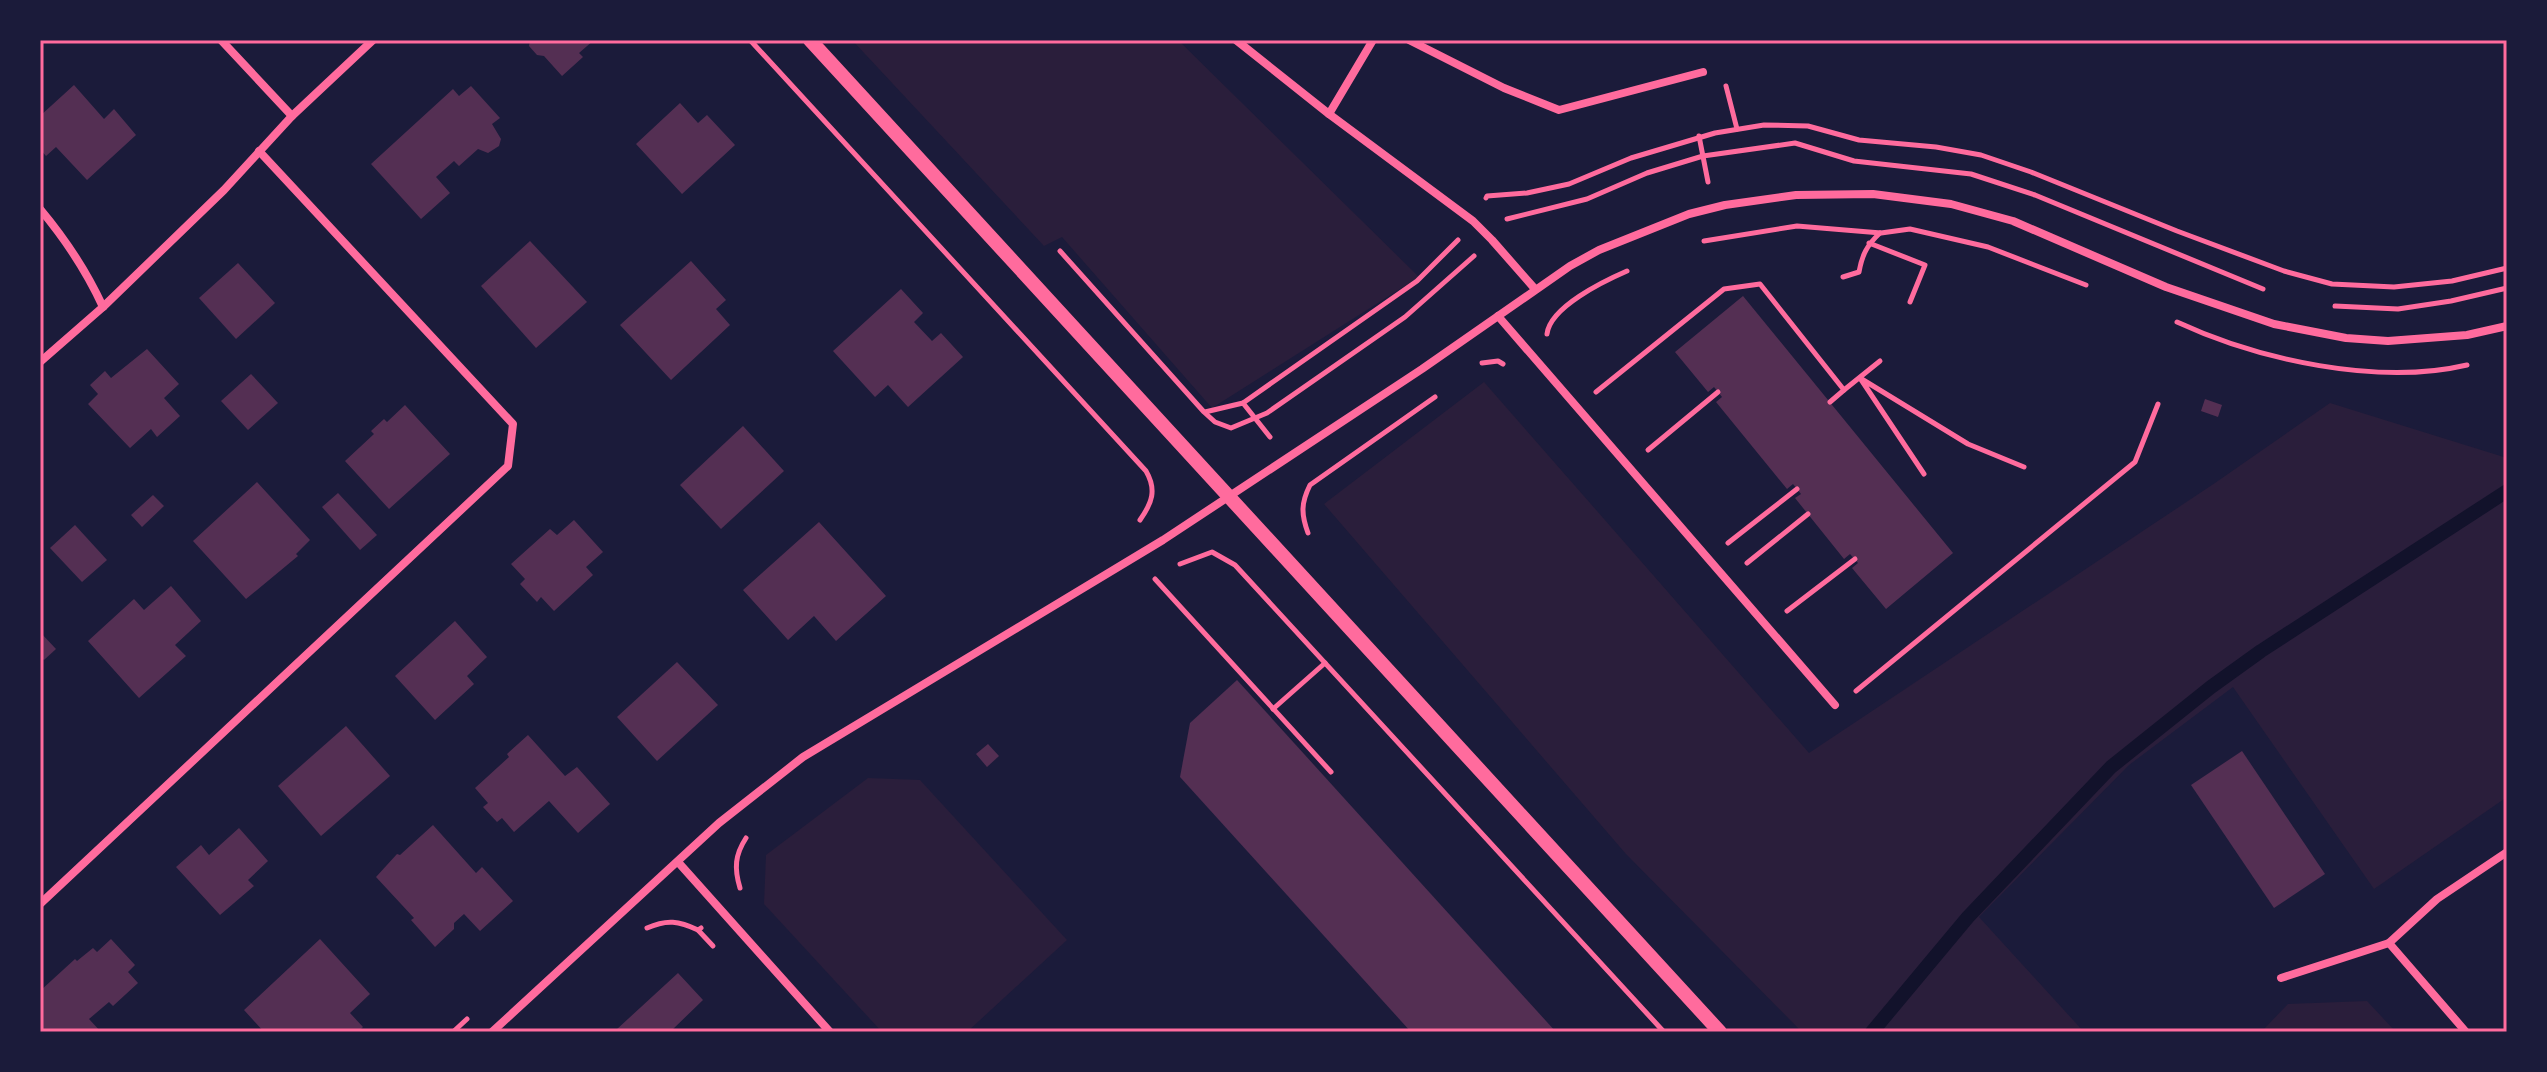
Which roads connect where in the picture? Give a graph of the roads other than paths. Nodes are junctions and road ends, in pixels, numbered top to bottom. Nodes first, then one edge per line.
1 (221, 40) edge
2 (373, 40) edge
3 (810, 40) edge
4 (1236, 40) edge
5 (1373, 40) edge
6 (1409, 40) edge
7 (1703, 72) dead end
8 (1329, 114) junction
9 (292, 116) junction
10 (259, 151) junction
11 (40, 209) edge
12 (1535, 289) junction
13 (103, 307) junction
14 (1498, 316) junction
15 (2507, 326) edge
16 (40, 362) edge
17 (1229, 497) junction
18 (1835, 705) dead end
19 (2507, 852) edge
20 (678, 862) junction
21 (40, 904) edge
22 (2389, 943) junction
23 (2281, 978) dead end
24 (492, 1032) edge
25 (830, 1032) edge
26 (1720, 1032) edge
27 (2466, 1032) edge

1 - 9 street
2 - 9 street
3 - 17 street
4 - 8 street
5 - 8 street
6 - 7 street
8 - 12 street
9 - 10 street
10 - 13 street
10 - 21 street
11 - 13 street
12 - 14 street
12 - 15 street
13 - 16 street
14 - 17 street
14 - 18 street
17 - 20 street
17 - 26 street
19 - 22 street
20 - 24 street
20 - 25 street
22 - 23 street
22 - 27 street

